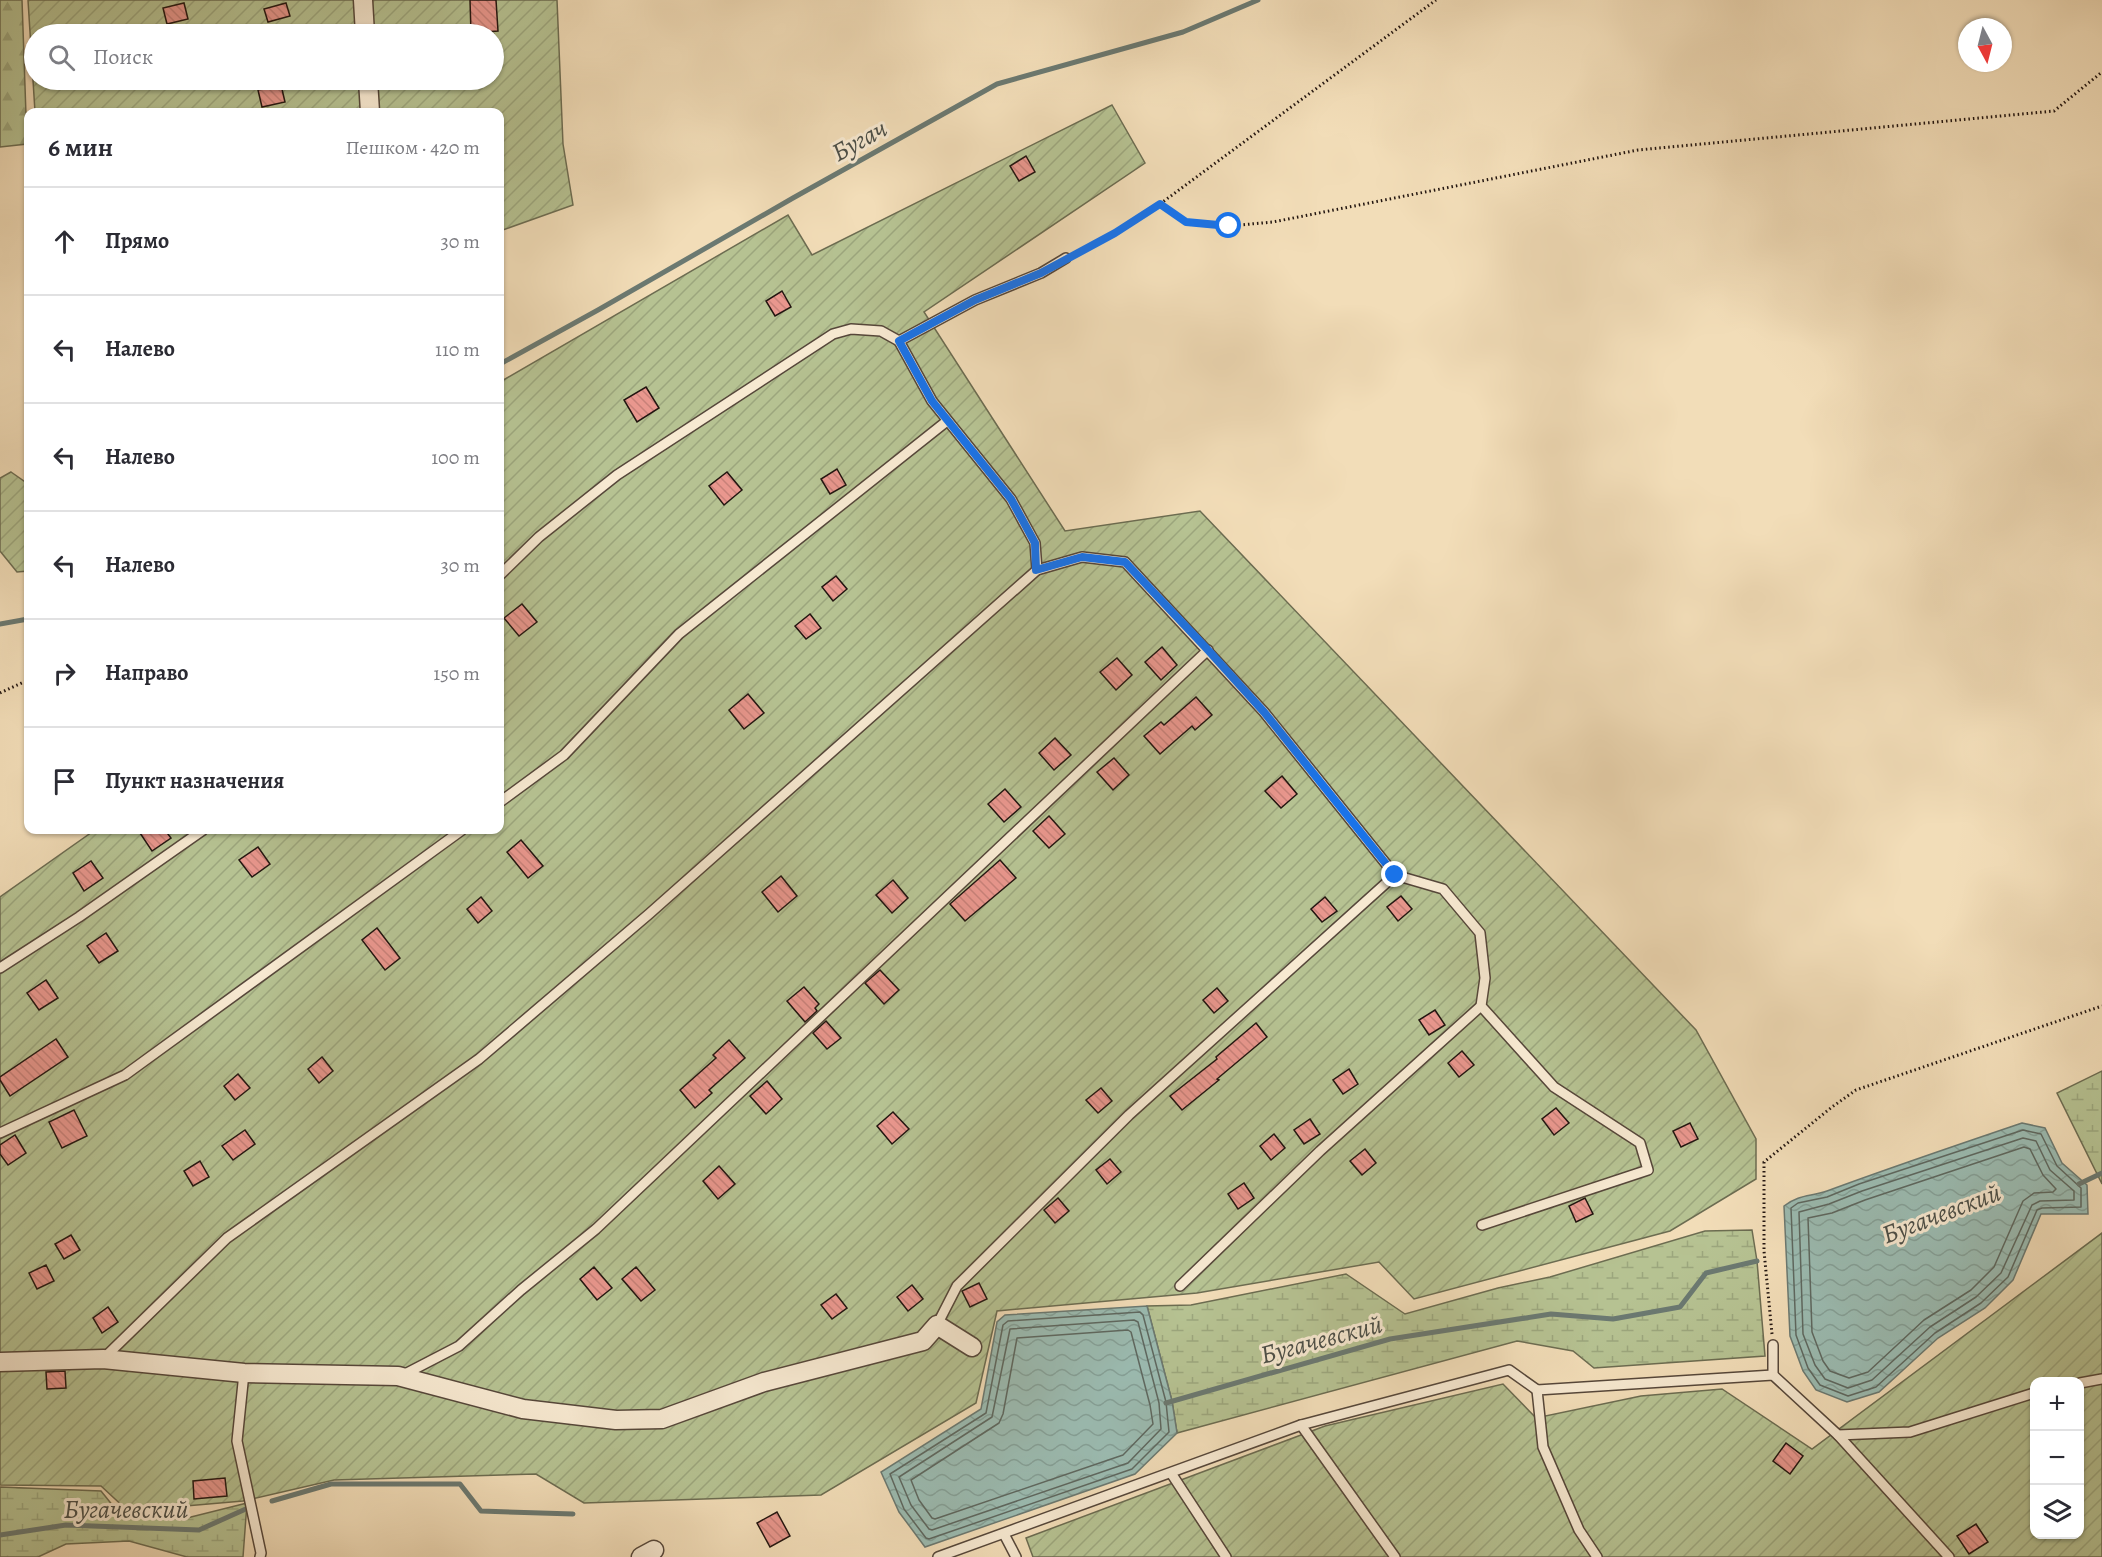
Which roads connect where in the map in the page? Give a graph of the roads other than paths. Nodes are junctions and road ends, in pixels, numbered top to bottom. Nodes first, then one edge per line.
1 (363, 0) edge
2 (364, 24) edge
3 (369, 90) edge
4 (370, 108) edge
5 (1066, 258) road end
6 (899, 341) junction
7 (947, 421) junction
8 (1036, 570) junction
9 (504, 571) edge
10 (1208, 650) junction
11 (504, 799) edge
12 (197, 834) edge
13 (456, 834) edge
14 (1395, 875) junction
15 (0, 968) edge
16 (1481, 1006) junction
17 (0, 1133) edge
18 (1482, 1225) dead end
19 (1180, 1286) dead end
20 (937, 1325) junction
21 (1773, 1345) road end
22 (972, 1347) dead end
23 (103, 1359) junction
24 (0, 1362) edge
25 (244, 1373) junction
26 (1773, 1375) junction
27 (400, 1377) junction
28 (2102, 1378) edge
29 (2084, 1382) edge
30 (1537, 1390) junction
31 (2030, 1394) edge
32 (1301, 1425) junction
33 (1838, 1435) junction
34 (1171, 1473) junction
35 (1004, 1534) junction
36 (260, 1557) edge
37 (938, 1557) edge
38 (1016, 1557) edge
39 (1227, 1557) edge
40 (1395, 1557) edge
41 (1597, 1557) edge
42 (1949, 1557) edge

1 - 2 street
3 - 4 street
5 - 6 lane
6 - 7 lane
6 - 9 lane
7 - 8 lane
7 - 11 lane
8 - 10 lane
8 - 23 lane
10 - 14 lane
10 - 27 lane
12 - 15 lane
13 - 17 lane
14 - 16 lane
14 - 20 lane
16 - 18 lane
16 - 19 lane
20 - 22 street
20 - 27 street
21 - 26 lane
23 - 24 street
23 - 25 street
25 - 27 street
25 - 36 lane
26 - 30 lane
26 - 33 lane
28 - 29 lane
30 - 32 lane
30 - 41 lane
31 - 33 lane
32 - 34 lane
32 - 40 lane
33 - 42 lane
34 - 35 lane
34 - 39 lane
35 - 37 lane
35 - 38 lane

